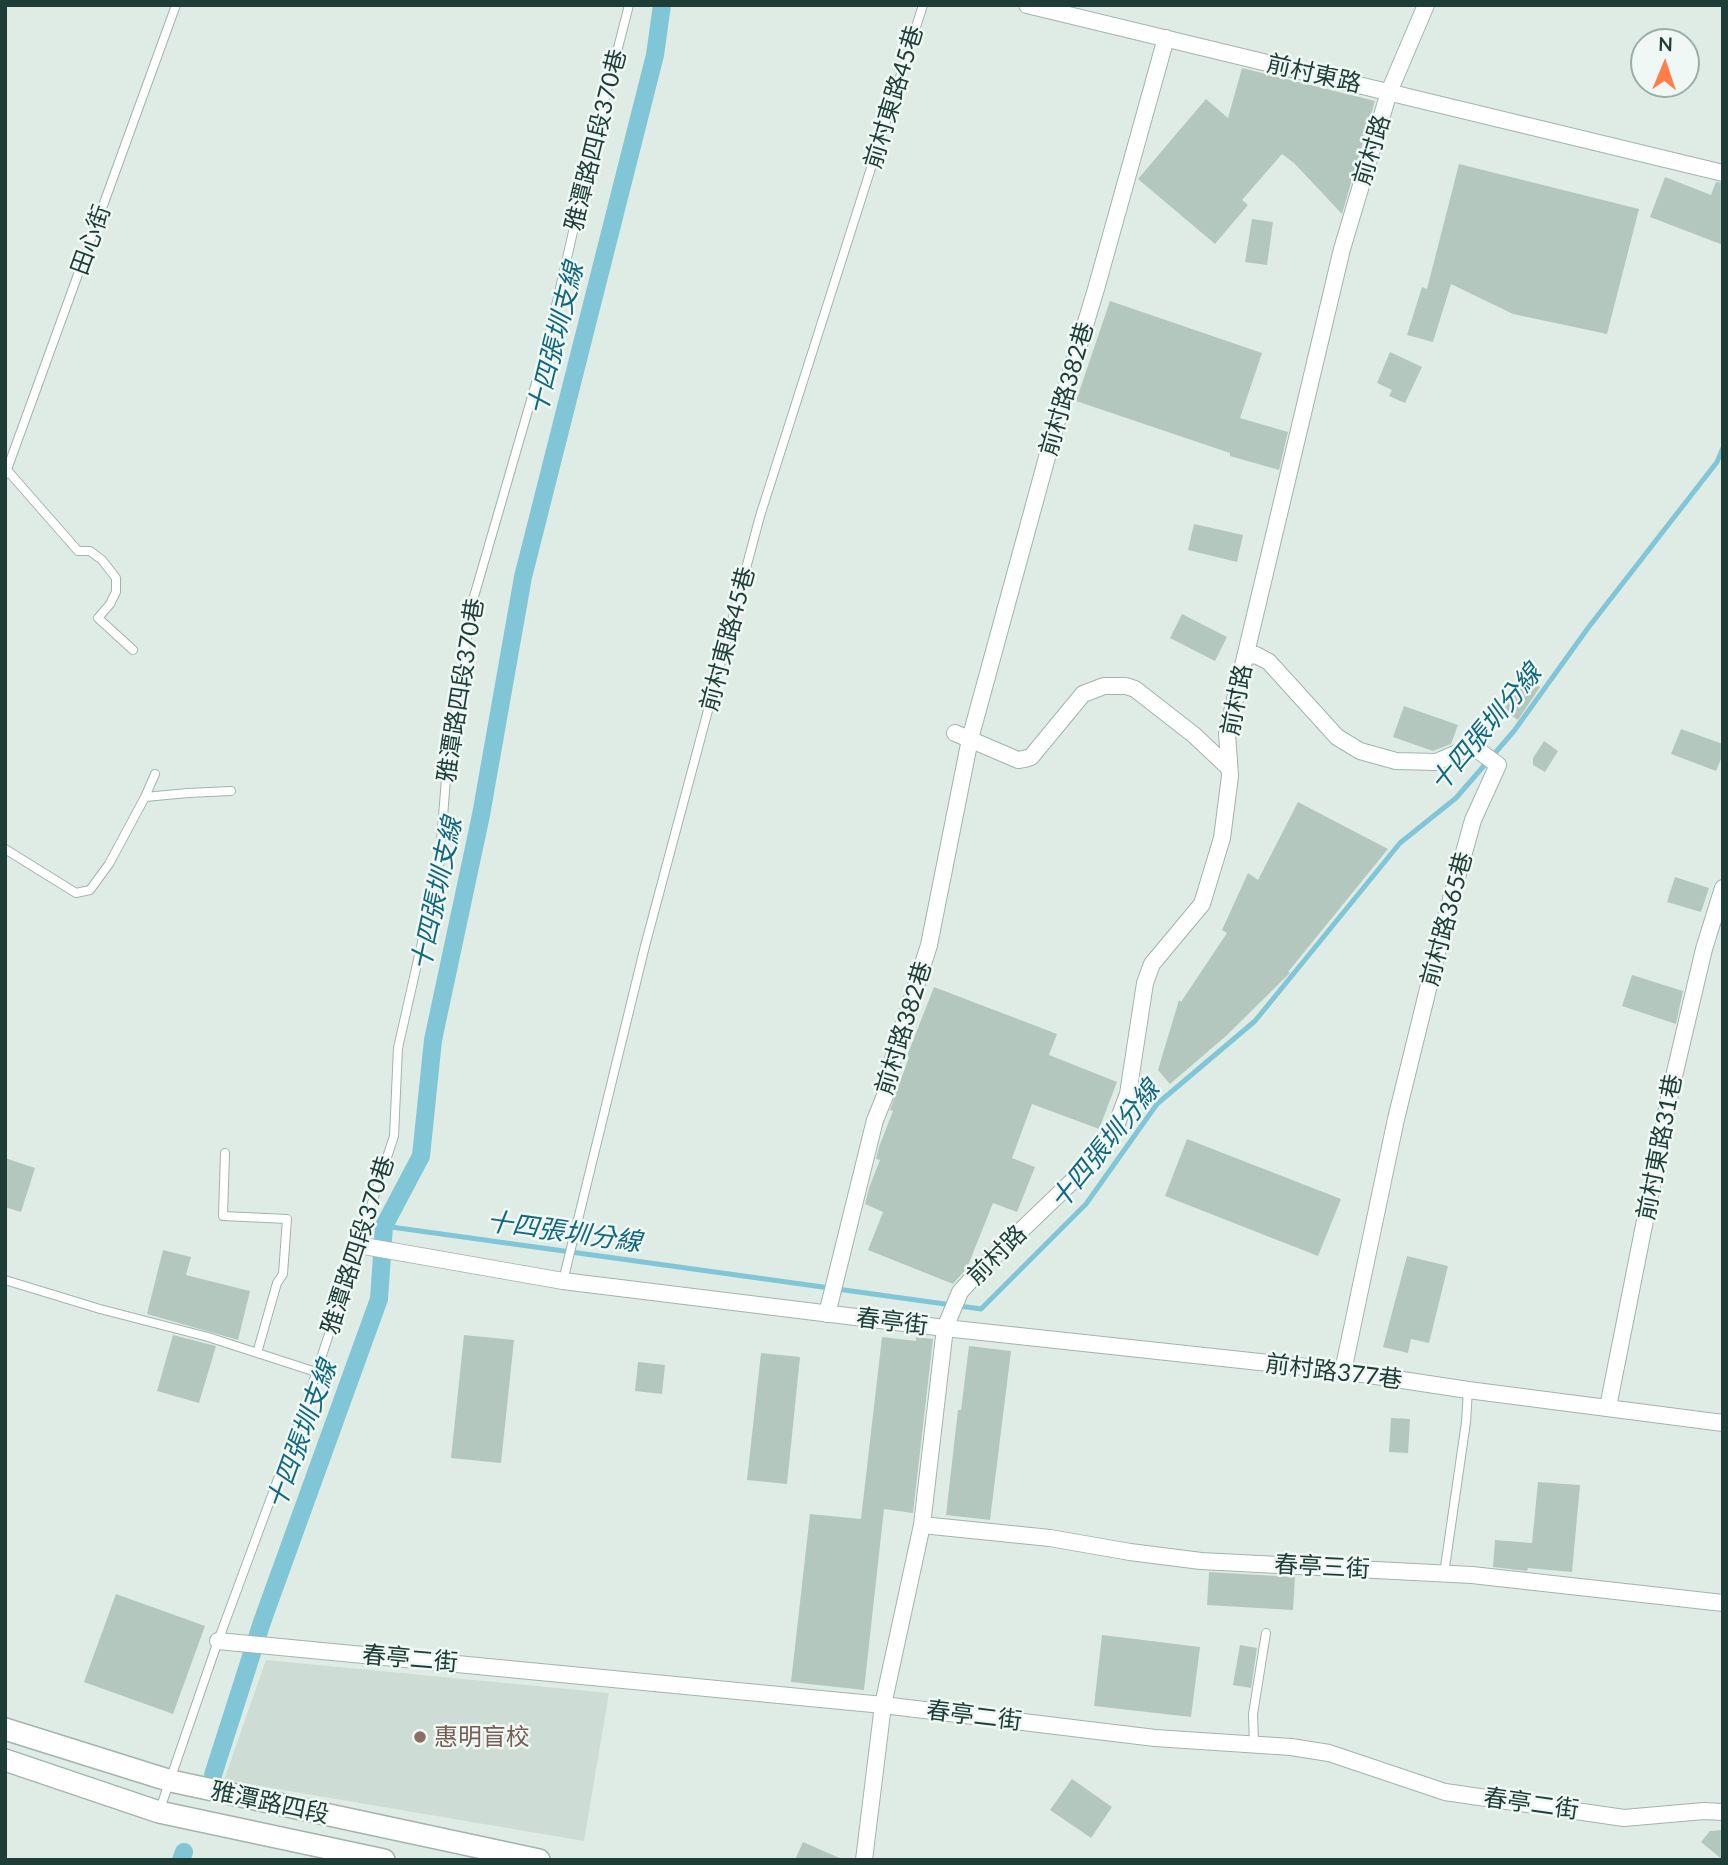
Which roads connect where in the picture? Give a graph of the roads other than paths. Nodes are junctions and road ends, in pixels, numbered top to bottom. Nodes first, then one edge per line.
1 (176, 5) edge
2 (629, 5) edge
3 (923, 5) edge
4 (1027, 5) edge
5 (1426, 5) edge
6 (1166, 38) junction
7 (1389, 92) junction
8 (1723, 173) edge
9 (6, 473) edge
10 (134, 650) dead end
11 (1245, 657) junction
12 (963, 736) junction
13 (1229, 768) junction
14 (155, 774) dead end
15 (231, 791) dead end
16 (145, 797) junction
17 (5, 849) edge
18 (1723, 888) edge
19 (225, 1153) dead end
20 (374, 1247) junction
21 (5, 1280) edge
22 (563, 1281) junction
23 (827, 1314) junction
24 (945, 1328) junction
25 (257, 1353) junction
26 (1343, 1371) junction
27 (316, 1372) junction
28 (1468, 1390) junction
29 (1608, 1407) junction
30 (1723, 1423) edge
31 (922, 1525) junction
32 (1444, 1573) junction
33 (1723, 1603) edge
34 (1266, 1633) dead end
35 (218, 1641) junction
36 (883, 1704) junction
37 (5, 1729) edge
38 (1254, 1745) junction
39 (5, 1760) edge
40 (171, 1781) junction
41 (159, 1812) junction
42 (1723, 1812) edge
43 (534, 1859) edge
44 (384, 1860) edge
45 (864, 1860) edge

1 - 9 lane, 田心街
2 - 20 lane, 雅潭路四段370巷
3 - 22 lane, 前村東路45巷
4 - 6 street, 前村東路
5 - 7 street, 前村路
6 - 7 street, 前村東路
6 - 12 street, 前村路382巷
7 - 8 street, 前村東路
7 - 11 street, 前村路
9 - 10 lane
11 - 13 street, 前村路
11 - 26 street, 前村路365巷
12 - 13 street
12 - 23 street, 前村路382巷
13 - 24 street, 前村路
14 - 16 lane
15 - 16 lane
16 - 17 lane
18 - 29 street, 前村東路31巷
19 - 25 lane
20 - 22 street, 春亭街
20 - 27 lane, 雅潭路四段370巷
21 - 25 lane
22 - 23 street, 春亭街
23 - 24 street, 春亭街
24 - 26 street, 前村路377巷
24 - 31 street, 春亭街
25 - 27 lane
26 - 28 street, 前村路377巷
27 - 35 lane, 雅潭路四段370巷
28 - 29 street, 前村路377巷
28 - 32 lane
29 - 30 street, 前村路377巷
31 - 32 street, 春亭三街
31 - 36 street, 春亭街
32 - 33 street, 春亭三街
34 - 38 lane
35 - 36 street, 春亭二街
35 - 40 lane, 雅潭路四段370巷
36 - 38 street, 春亭二街
36 - 45 street, 春亭街
37 - 40 street, 雅潭路四段
38 - 42 street, 春亭二街
39 - 41 street, 雅潭路四段
40 - 41 lane, 雅潭路四段370巷
40 - 43 street, 雅潭路四段
41 - 44 street, 雅潭路四段

